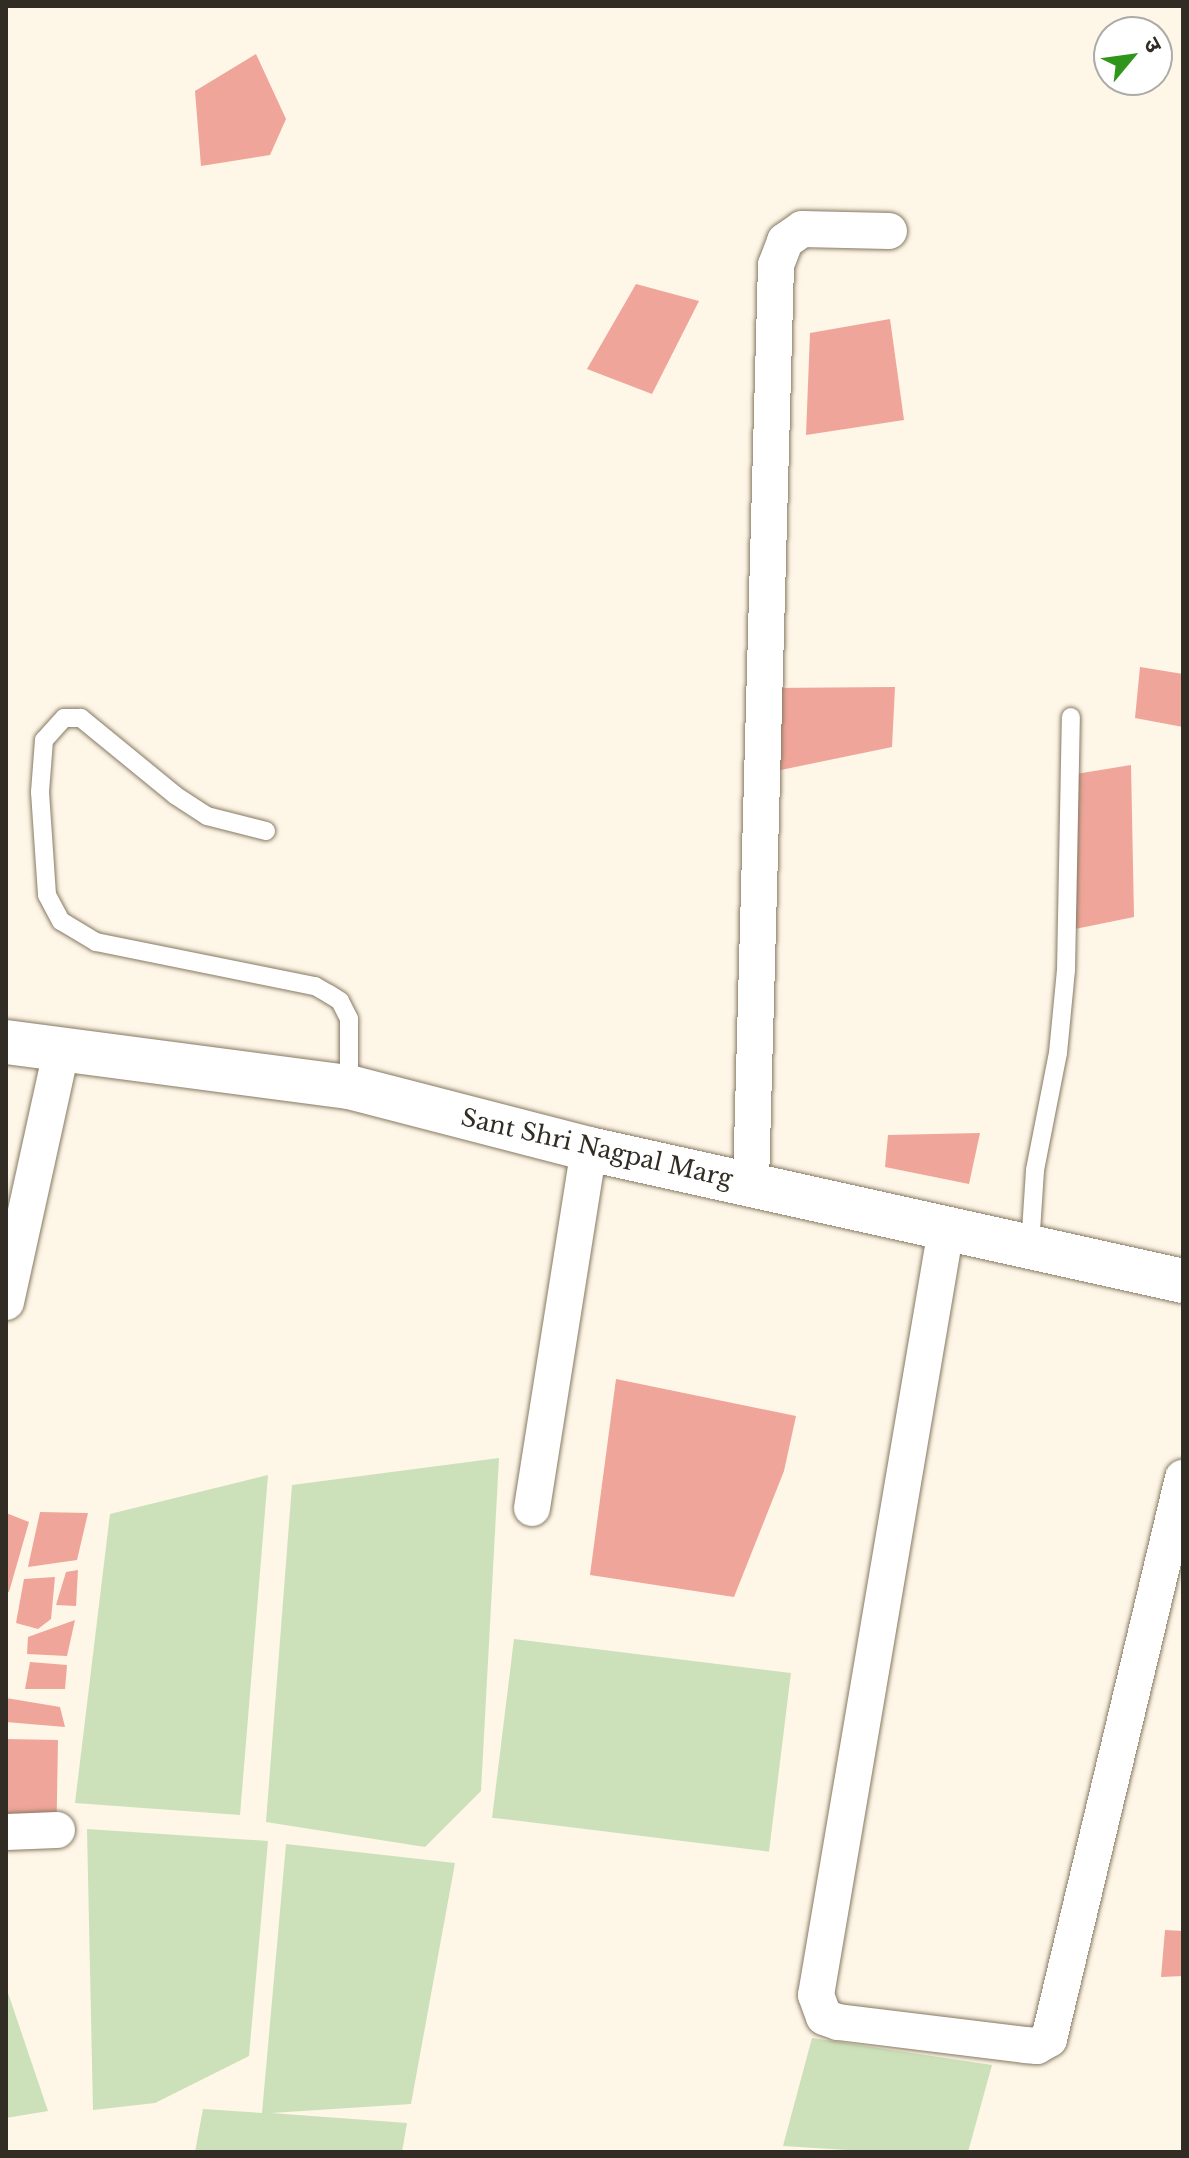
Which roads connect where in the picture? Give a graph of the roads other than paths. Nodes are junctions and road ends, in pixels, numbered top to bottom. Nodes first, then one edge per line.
1 (889, 231) dead end
2 (1071, 717) dead end
3 (266, 831) dead end
4 (6, 1042) edge
5 (62, 1047) junction
6 (349, 1087) junction
7 (589, 1149) junction
8 (751, 1183) junction
9 (946, 1229) junction
10 (1030, 1246) junction
11 (1183, 1281) edge
12 (6, 1302) edge
13 (1183, 1478) edge
14 (532, 1508) dead end
15 (57, 1830) dead end
16 (6, 1832) edge

1 - 8 street
2 - 10 lane
3 - 6 lane
4 - 5 main road, Sant Shri Nagpal Marg
5 - 6 main road, Sant Shri Nagpal Marg
5 - 12 street
6 - 7 main road, Sant Shri Nagpal Marg
7 - 8 main road, Sant Shri Nagpal Marg
7 - 14 street
8 - 9 main road, Sant Shri Nagpal Marg
9 - 10 main road, Sant Shri Nagpal Marg
9 - 13 street
10 - 11 main road, Sant Shri Nagpal Marg
15 - 16 street

